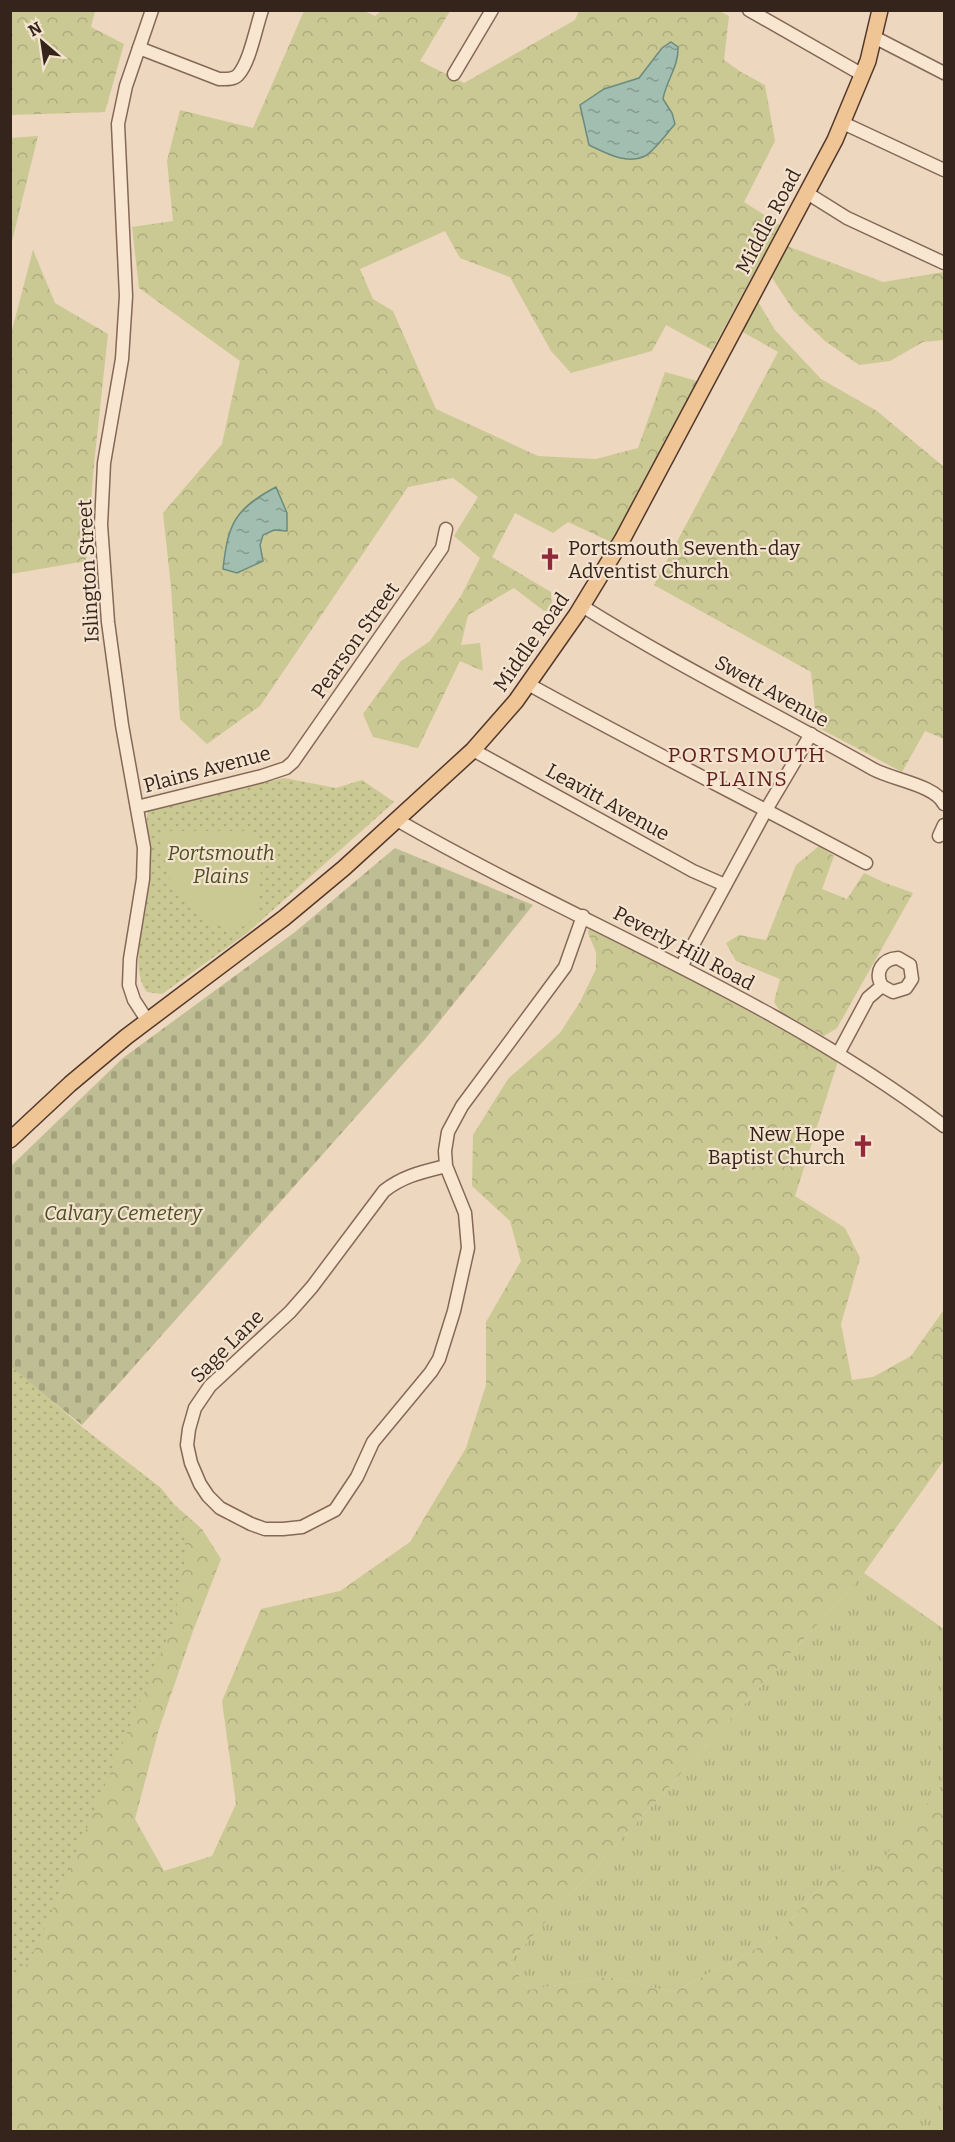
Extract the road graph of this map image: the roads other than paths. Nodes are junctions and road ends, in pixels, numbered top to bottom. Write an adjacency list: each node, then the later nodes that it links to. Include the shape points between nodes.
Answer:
1 (152, 10): 7 (street, Islington Street)
2 (262, 10): 7 (street, via 247,56 233,78 219,79)
3 (492, 10): 9 (street)
4 (749, 10): 10 (street)
5 (880, 10): 6 (main road, Middle Road)
6 (874, 37): 8 (street); 10 (main road, Middle Road)
7 (139, 48): 22 (street, Islington Street, via 118,124 126,296 122,359 104,463 101,525 108,622)
8 (945, 73)
9 (454, 74)
10 (862, 75): 11 (main road, Middle Road)
11 (843, 123): 12 (street); 13 (main road, Middle Road)
12 (945, 171)
13 (807, 193): 14 (street, via 847,218); 16 (main road, Middle Road, via 634,517)
14 (945, 263)
15 (446, 529): 20 (street, Pearson Street, via 442,548)
16 (582, 606): 17 (main road, Middle Road); 18 (street, Swett Avenue)
17 (528, 684): 19 (main road, Middle Road); 23 (street)
18 (811, 734): 21 (street, Swett Avenue, via 878,772 937,794); 23 (street)
19 (473, 750): 24 (main road, Middle Road); 26 (street, Leavitt Avenue)
20 (286, 768): 22 (street, Plains Avenue)
21 (945, 804)
22 (137, 807): 30 (street, Islington Street, via 144,871 129,985)
23 (766, 810): 25 (street); 26 (street)
24 (397, 820): 27 (street, Peverly Hill Road); 30 (main road, Middle Road, via 284,918)
25 (866, 863)
26 (725, 885): 28 (street)
27 (583, 916): 28 (street, Peverly Hill Road); 34 (street, Sage Lane, via 564,967 454,1120 448,1132)
28 (681, 967): 31 (street, Peverly Hill Road)
29 (882, 986): 31 (street, via 868,998)
30 (147, 1020): 33 (main road, Middle Road)
31 (838, 1054): 32 (street, Peverly Hill Road)
32 (945, 1126)
33 (10, 1140)
34 (446, 1166): 34 (street, Sage Lane, via 465,1213 468,1248 454,1311 431,1372 373,1442 357,1477 335,1510 302,1527 265,1529 220,1508 208,1496 191,1463 189,1429 195,1408 210,1386 312,1287 384,1191 397,1180)

